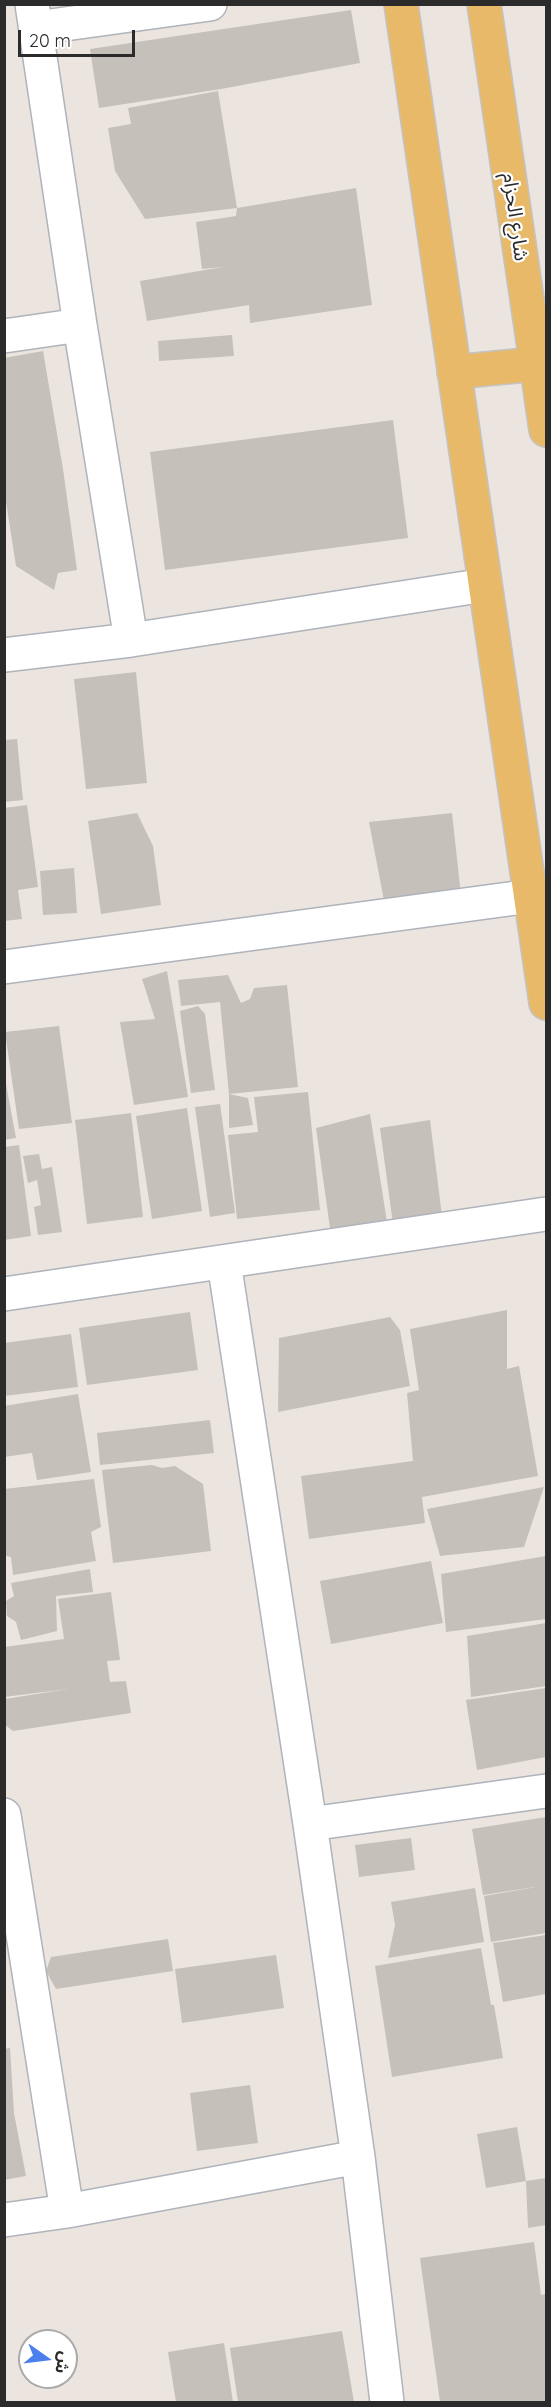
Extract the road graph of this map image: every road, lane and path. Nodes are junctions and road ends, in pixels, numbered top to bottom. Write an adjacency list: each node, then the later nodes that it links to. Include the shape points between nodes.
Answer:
1 (210, 4): 4 (street)
2 (401, 4): 8 (main road)
3 (484, 4): 7 (main road, شارع الحزام)
4 (34, 16): 5 (street)
5 (80, 325): 6 (street); 11 (street)
6 (4, 336)
7 (537, 364): 8 (main road); 9 (main road, شارع الحزام)
8 (454, 372): 10 (main road)
9 (546, 430)
10 (485, 585): 11 (street); 13 (main road)
11 (131, 640): 12 (street)
12 (4, 655)
13 (531, 896): 14 (street); 15 (main road)
14 (4, 967)
15 (546, 1003)
16 (546, 1214): 17 (street)
17 (224, 1262): 18 (street); 21 (street)
18 (4, 1294)
19 (546, 1791): 21 (street)
20 (4, 1815): 23 (street)
21 (310, 1824): 22 (street)
22 (358, 2157): 23 (street); 25 (street)
23 (67, 2211): 24 (street)
24 (4, 2220)
25 (387, 2403)

